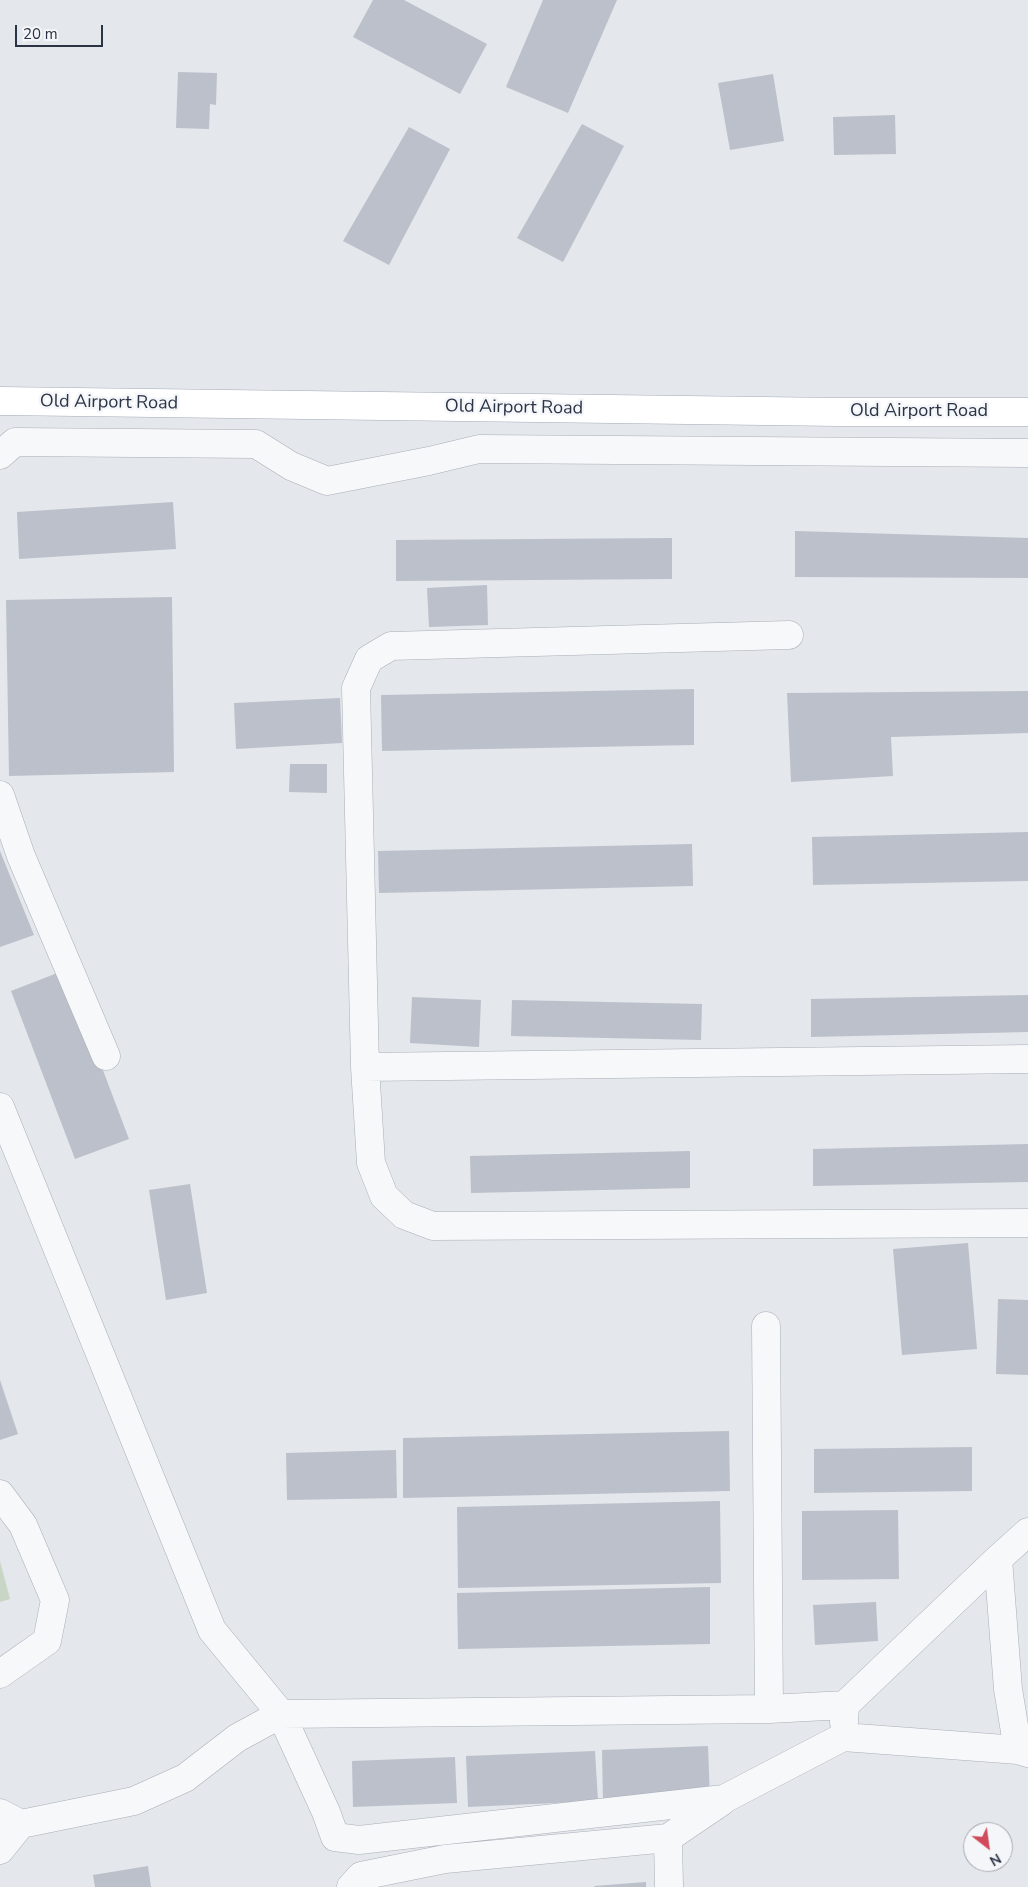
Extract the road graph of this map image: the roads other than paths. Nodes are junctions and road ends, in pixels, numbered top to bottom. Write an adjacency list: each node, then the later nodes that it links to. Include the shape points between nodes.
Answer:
1 (0, 402): 2 (main road, Old Airport Road)
2 (1028, 412)
3 (1028, 453): 4 (street, via 480,449 327,482 291,466 256,444 15,442)
4 (0, 455)
5 (789, 635): 9 (street, via 391,646 369,659 356,688)
6 (0, 796): 7 (street, via 21,856)
7 (106, 1056)
8 (1028, 1059): 9 (street)
9 (365, 1067): 11 (street, via 370,1163 384,1196 404,1215 433,1226)
10 (0, 1107): 19 (street, via 212,1630)
11 (1028, 1223)
12 (766, 1326): 18 (street)
13 (0, 1494): 16 (street, via 23,1525 55,1600 47,1641)
14 (1028, 1532): 15 (street)
15 (998, 1559): 17 (street); 21 (street, via 1008,1689)
16 (0, 1674)
17 (845, 1705): 18 (street); 20 (street)
18 (768, 1709): 19 (street)
19 (281, 1714): 22 (street, via 335,1837 359,1840); 23 (street, via 237,1738 185,1778 134,1801)
20 (843, 1737): 21 (street); 22 (street)
21 (1023, 1752)
22 (724, 1799): 24 (street)
23 (11, 1818): 25 (street)
24 (668, 1838): 26 (street, via 445,1859); 28 (street)
25 (0, 1850)
26 (423, 1876): 27 (street, via 361,1876)
27 (351, 1887)
28 (669, 1887)

